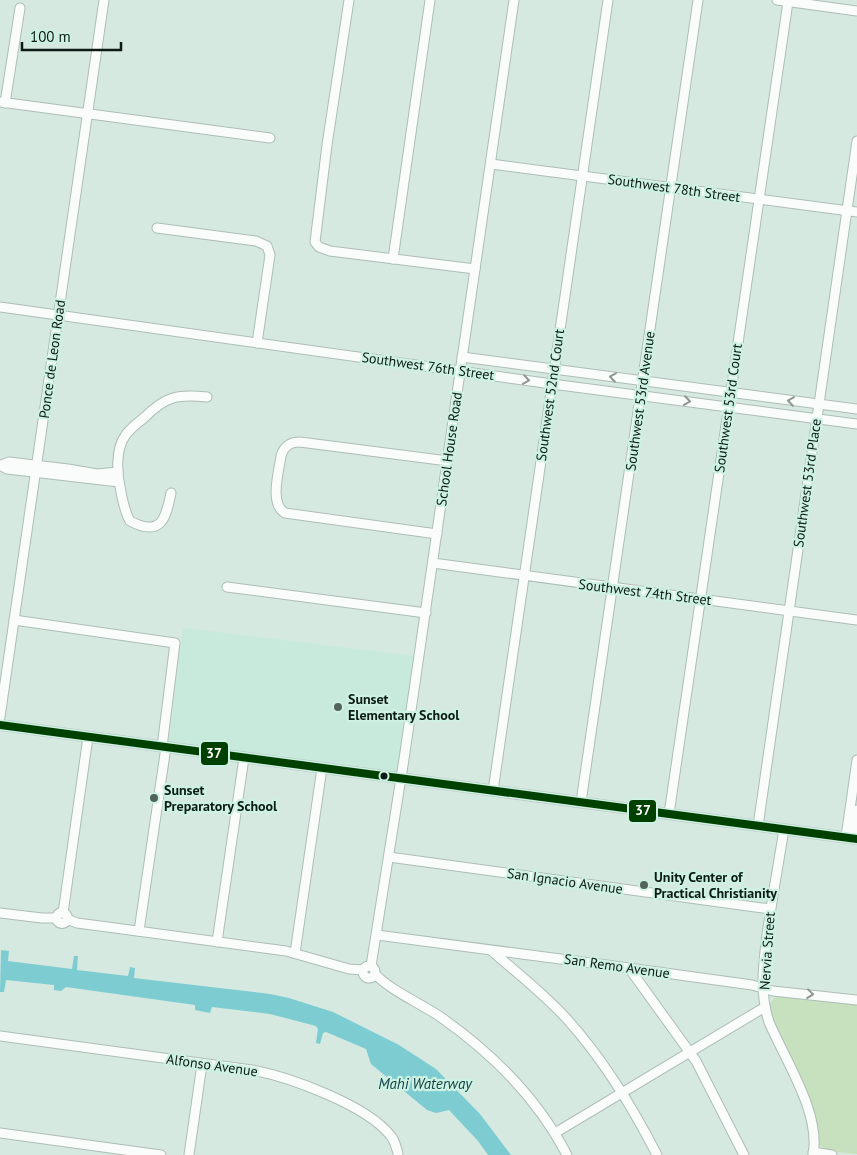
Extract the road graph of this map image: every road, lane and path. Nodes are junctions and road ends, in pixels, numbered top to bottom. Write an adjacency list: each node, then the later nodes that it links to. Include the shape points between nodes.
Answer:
1 (104, 0): 12 (street, Ponce de Leon Road)
2 (349, 0): 22 (street, via 315,236 317,245 330,251)
3 (430, 0): 22 (street)
4 (514, 0): 15 (street, School House Road)
5 (608, 0): 16 (street, Southwest 52nd Court)
6 (698, 0): 17 (street, Southwest 53rd Avenue)
7 (778, 0): 8 (street)
8 (788, 2): 10 (street); 18 (street, Southwest 53rd Court)
9 (20, 8): 11 (street)
10 (857, 11)
11 (3, 103): 12 (street)
12 (87, 114): 13 (street); 25 (street, Ponce de Leon Road)
13 (270, 138)
14 (857, 141): 19 (street, Southwest 53rd Place)
15 (490, 164): 16 (street, Southwest 78th Street); 23 (street, School House Road)
16 (583, 176): 17 (street, Southwest 78th Street); 28 (street, Southwest 52nd Court)
17 (671, 188): 18 (street, Southwest 78th Street); 30 (street, Southwest 53rd Avenue)
18 (759, 199): 19 (street, Southwest 78th Street); 32 (street, Southwest 53rd Court)
19 (847, 211): 20 (street, Southwest 78th Street); 35 (street, Southwest 53rd Place)
20 (857, 212)
21 (157, 228): 26 (street, via 267,246 270,255)
22 (393, 259): 23 (street)
23 (475, 270): 27 (street, School House Road)
24 (0, 307): 25 (street, Southwest 76th Street)
25 (58, 316): 26 (street, Southwest 76th Street); 42 (street, Ponce de Leon Road)
26 (257, 343): 29 (street, Southwest 76th Street)
27 (462, 357): 28 (street, Southwest 76th Street); 29 (street, School House Road)
28 (554, 369): 30 (street, Southwest 76th Street, one-way to 28); 31 (street, Southwest 52nd Court)
29 (460, 370): 31 (street, Southwest 76th Street, one-way to 31); 40 (street, School House Road)
30 (643, 381): 32 (street, Southwest 76th Street); 33 (street, Southwest 53rd Avenue)
31 (552, 384): 33 (street, Southwest 76th Street); 49 (street, Southwest 52nd Court)
32 (731, 393): 35 (street, Southwest 76th Street, one-way to 32); 36 (street, Southwest 53rd Court)
33 (641, 395): 36 (street, Southwest 76th Street, one-way to 36); 51 (street, Southwest 53rd Avenue)
34 (207, 397): 43 (street, via 185,395 156,406 121,442)
35 (819, 404): 37 (street, Southwest 76th Street); 38 (street, Southwest 53rd Place)
36 (728, 406): 38 (street, Southwest 76th Street); 52 (street, Southwest 53rd Court)
37 (857, 409)
38 (817, 418): 39 (street, Southwest 76th Street); 53 (street, Southwest 53rd Place)
39 (857, 424)
40 (448, 462): 47 (street, School House Road); 47 (street, via 305,442 288,444 281,456 276,500 281,511 297,516)
41 (1, 465): 42 (street, via 7,469)
42 (36, 469): 44 (street); 55 (street, Ponce de Leon Road)
43 (118, 472): 44 (street); 45 (street)
44 (92, 476): 45 (street)
45 (119, 482): 46 (street, via 129,520 139,525 156,525 163,521)
46 (171, 493)
47 (437, 534): 48 (street, School House Road)
48 (433, 564): 49 (street, Southwest 74th Street); 54 (street, School House Road)
49 (524, 577): 51 (street, Southwest 74th Street); 65 (street, Southwest 52nd Court)
50 (227, 587): 54 (street)
51 (612, 588): 52 (street, Southwest 74th Street); 66 (street, Southwest 53rd Avenue)
52 (700, 599): 53 (street, Southwest 74th Street); 68 (street, Southwest 53rd Court)
53 (789, 610): 56 (street, Southwest 74th Street); 69 (street, Southwest 53rd Place)
54 (426, 614): 64 (street, School House Road)
55 (14, 620): 57 (street, Ponce de Leon Road); 60 (street, via 175,643)
56 (857, 620)
57 (0, 717)
58 (0, 725): 59 (main road)
59 (88, 737): 60 (main road); 75 (street)
60 (164, 747): 61 (main road); 76 (street)
61 (244, 758): 63 (main road); 78 (street)
62 (857, 760): 71 (street)
63 (322, 768): 64 (main road); 80 (street)
64 (401, 779): 65 (main road); 72 (street, School House Road)
65 (493, 791): 66 (main road)
66 (581, 802): 68 (main road)
67 (857, 810): 71 (street)
68 (669, 814): 69 (main road)
69 (758, 826): 70 (main road)
70 (784, 829): 71 (main road); 73 (street, Nervia Street)
71 (852, 838)
72 (389, 857): 73 (street, San Ignacio Avenue); 77 (street, School House Road)
73 (770, 909): 83 (street, Nervia Street)
74 (0, 913): 75 (street)
75 (62, 917): 76 (street, via 77,923)
76 (138, 931): 78 (street)
77 (377, 935): 79 (street, San Remo Avenue); 82 (street, School House Road)
78 (217, 942): 80 (street)
79 (492, 950): 81 (street, San Remo Avenue); 89 (street, via 565,1017)
80 (295, 953): 82 (street, via 349,969)
81 (629, 968): 83 (street, San Remo Avenue); 87 (street)
82 (370, 970): 90 (street, via 442,1018 494,1059)
83 (762, 988): 84 (street, San Remo Avenue, one-way to 84); 85 (street, Nervia Street)
84 (857, 1000)
85 (765, 1007): 87 (street); 93 (street, Nervia Street, via 808,1109)
86 (0, 1036): 88 (street, Alfonso Avenue)
87 (690, 1052): 89 (street); 98 (street)
88 (202, 1064): 92 (street, Alfonso Avenue, via 269,1074 332,1097 385,1130 393,1139); 95 (street)
89 (622, 1092): 90 (street); 97 (street)
90 (555, 1133): 96 (street)
91 (0, 1134): 94 (street)
92 (398, 1153)
93 (813, 1154): 99 (street)
94 (161, 1155)
95 (189, 1155)
96 (567, 1155)
97 (656, 1155)
98 (744, 1155)
99 (832, 1155)

